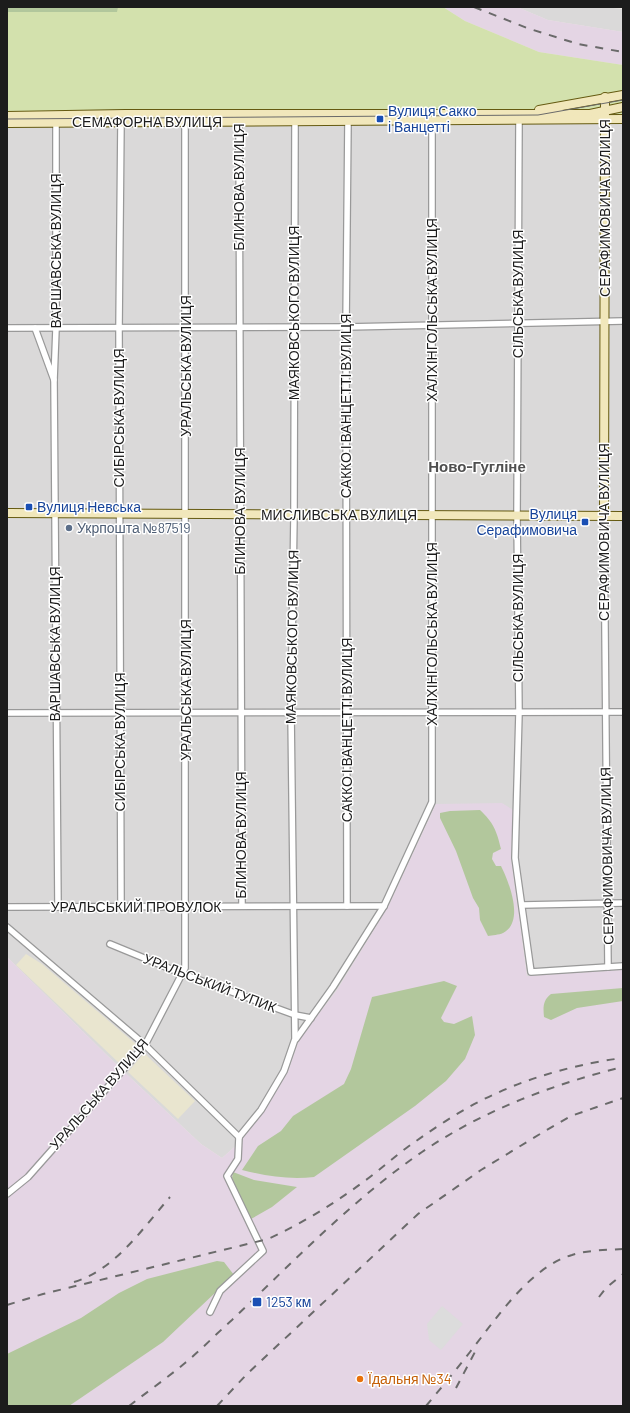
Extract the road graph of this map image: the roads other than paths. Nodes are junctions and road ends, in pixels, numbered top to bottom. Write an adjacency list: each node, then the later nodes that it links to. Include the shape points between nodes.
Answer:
1 (623, 95): 2 (main road, СЕМАФОРНА ВУЛИЦЯ)
2 (605, 97): 4 (main road, СЕМАФОРНА ВУЛИЦЯ, via 544,109); 6 (main road, СЕРАФИМОВИЧА ВУЛИЦЯ)
3 (623, 107): 6 (main road)
4 (500, 112): 6 (main road, СЕМАФОРНА ВУЛИЦЯ); 7 (main road, СЕМАФОРНА ВУЛИЦЯ)
5 (7, 116): 7 (main road, СЕМАФОРНА ВУЛИЦЯ, via 125,114)
6 (606, 116): 8 (main road, СЕМАФОРНА ВУЛИЦЯ); 10 (main road, СЕМАФОРНА ВУЛИЦЯ); 17 (main road, СЕРАФИМОВИЧА ВУЛИЦЯ)
7 (239, 118): 13 (main road, СЕМАФОРНА ВУЛИЦЯ); 14 (main road, СЕМАФОРНА ВУЛИЦЯ); 26 (street, БЛИНОВА ВУЛИЦЯ)
8 (623, 119)
9 (432, 120): 10 (main road, СЕМАФОРНА ВУЛИЦЯ); 12 (main road, СЕМАФОРНА ВУЛИЦЯ); 20 (street, ХАЛХІНГОЛЬСЬКА ВУЛИЦЯ)
10 (519, 120): 19 (street, СІЛЬСЬКА ВУЛИЦЯ)
11 (121, 121): 13 (main road, СЕМАФОРНА ВУЛИЦЯ); 16 (main road, СЕМАФОРНА ВУЛИЦЯ); 28 (street, СИБІРСЬКА ВУЛИЦЯ)
12 (348, 121): 14 (main road, СЕМАФОРНА ВУЛИЦЯ); 21 (street, САККО І ВАНЦЕТТІ ВУЛИЦЯ)
13 (185, 122): 25 (street, УРАЛЬСЬКА ВУЛИЦЯ)
14 (295, 122): 27 (street, МАЯКОВСЬКОГО ВУЛИЦЯ)
15 (7, 123): 16 (main road, СЕМАФОРНА ВУЛИЦЯ)
16 (56, 123): 24 (street, ВАРШАВСЬКА ВУЛИЦЯ)
17 (604, 321): 18 (street); 19 (street); 39 (main road, СЕРАФИМОВИЧА ВУЛИЦЯ)
18 (623, 321)
19 (518, 323): 20 (street); 38 (street, СІЛЬСЬКА ВУЛИЦЯ)
20 (431, 325): 21 (street); 37 (street, ХАЛХІНГОЛЬСЬКА ВУЛИЦЯ)
21 (346, 327): 27 (street); 36 (street, САККО І ВАНЦЕТТІ ВУЛИЦЯ)
22 (7, 328): 23 (street)
23 (35, 328): 24 (street); 29 (street, ВАРШАВСЬКА ВУЛИЦЯ)
24 (56, 328): 28 (street); 29 (street, ВАРШАВСЬКА ВУЛИЦЯ)
25 (186, 328): 26 (street); 28 (street); 33 (street, УРАЛЬСЬКА ВУЛИЦЯ)
26 (238, 328): 27 (street); 34 (street, БЛИНОВА ВУЛИЦЯ)
27 (294, 328): 35 (street, МАЯКОВСЬКОГО ВУЛИЦЯ)
28 (119, 329): 32 (street, СИБІРСЬКА ВУЛИЦЯ)
29 (54, 380): 31 (street, ВАРШАВСЬКА ВУЛИЦЯ)
30 (7, 513): 31 (main road, МИСЛИВСЬКА ВУЛИЦЯ)
31 (54, 514): 32 (main road, МИСЛИВСЬКА ВУЛИЦЯ); 44 (street, ВАРШАВСЬКА ВУЛИЦЯ)
32 (119, 514): 33 (main road, МИСЛИВСЬКА ВУЛИЦЯ); 45 (street, СИБІРСЬКА ВУЛИЦЯ)
33 (186, 514): 34 (main road, МИСЛИВСЬКА ВУЛИЦЯ); 46 (street, УРАЛЬСЬКА ВУЛИЦЯ)
34 (240, 514): 35 (main road, МИСЛИВСЬКА ВУЛИЦЯ); 47 (street, БЛИНОВА ВУЛИЦЯ)
35 (294, 515): 36 (main road, МИСЛИВСЬКА ВУЛИЦЯ); 48 (street, МАЯКОВСЬКОГО ВУЛИЦЯ)
36 (346, 515): 37 (main road, МИСЛИВСЬКА ВУЛИЦЯ); 49 (street, САККО І ВАНЦЕТТІ ВУЛИЦЯ)
37 (432, 515): 38 (main road, МИСЛИВСЬКА ВУЛИЦЯ); 50 (street, ХАЛХІНГОЛЬСЬКА ВУЛИЦЯ)
38 (517, 516): 39 (main road, МИСЛИВСЬКА ВУЛИЦЯ); 51 (street, СІЛЬСЬКА ВУЛИЦЯ)
39 (604, 516): 40 (main road, МИСЛИВСЬКА ВУЛИЦЯ); 41 (street, СЕРАФИМОВИЧА ВУЛИЦЯ)
40 (623, 516)
41 (605, 712): 42 (street); 51 (street); 52 (street, СЕРАФИМОВИЧА ВУЛИЦЯ)
42 (623, 712)
43 (7, 713): 44 (street)
44 (55, 713): 45 (street); 60 (street, ВАРШАВСЬКА ВУЛИЦЯ)
45 (121, 713): 46 (street); 61 (street, СИБІРСЬКА ВУЛИЦЯ)
46 (186, 713): 47 (street); 62 (street, УРАЛЬСЬКА ВУЛИЦЯ)
47 (241, 713): 48 (street); 55 (street, БЛИНОВА ВУЛИЦЯ)
48 (291, 713): 49 (street); 56 (street, МАЯКОВСЬКОГО ВУЛИЦЯ)
49 (347, 713): 50 (street); 57 (street, САККО І ВАНЦЕТТІ ВУЛИЦЯ)
50 (433, 713): 51 (street); 58 (street, ХАЛХІНГОЛЬСЬКА ВУЛИЦЯ, via 432,802)
51 (519, 713): 54 (street, СІЛЬСЬКА ВУЛИЦЯ, via 515,858)
52 (607, 902): 53 (street); 54 (street); 66 (street, СЕРАФИМОВИЧА ВУЛИЦЯ)
53 (623, 903)
54 (522, 905): 66 (street, СІЛЬСЬКА ВУЛИЦЯ, via 531,972)
55 (242, 906): 56 (street, УРАЛЬСЬКИЙ ПРОВУЛОК); 62 (street, УРАЛЬСЬКИЙ ПРОВУЛОК)
56 (294, 906): 57 (street, УРАЛЬСЬКИЙ ПРОВУЛОК); 68 (street, МАЯКОВСЬКОГО ВУЛИЦЯ)
57 (347, 906): 58 (street, УРАЛЬСЬКИЙ ПРОВУЛОК)
58 (384, 906): 69 (street, ХАЛХІНГОЛЬСЬКА ВУЛИЦЯ)
59 (7, 907): 60 (street, УРАЛЬСЬКИЙ ПРОВУЛОК)
60 (58, 907): 61 (street, УРАЛЬСЬКИЙ ПРОВУЛОК)
61 (121, 907): 62 (street, УРАЛЬСЬКИЙ ПРОВУЛОК)
62 (186, 907): 67 (street, УРАЛЬСЬКА ВУЛИЦЯ, via 186,961)
63 (7, 927): 71 (street)
64 (110, 944): 67 (street, УРАЛЬСЬКИЙ ТУПИК)
65 (623, 966): 66 (street)
66 (608, 967)
67 (183, 974): 68 (street, УРАЛЬСЬКИЙ ТУПИК); 71 (street, УРАЛЬСЬКА ВУЛИЦЯ)
68 (295, 1015): 69 (street, УРАЛЬСЬКИЙ ТУПИК); 70 (street, МАЯКОВСЬКОГО ВУЛИЦЯ)
69 (311, 1018): 70 (street, ХАЛХІНГОЛЬСЬКА ВУЛИЦЯ)
70 (295, 1039): 72 (street, МАЯКОВСЬКОГО ВУЛИЦЯ, via 284,1071 261,1110)
71 (145, 1045): 72 (street); 73 (street, УРАЛЬСЬКА ВУЛИЦЯ, via 28,1177)
72 (239, 1137): 74 (street, via 238,1159 227,1176 263,1251 220,1291)
73 (7, 1194)
74 (210, 1312)

